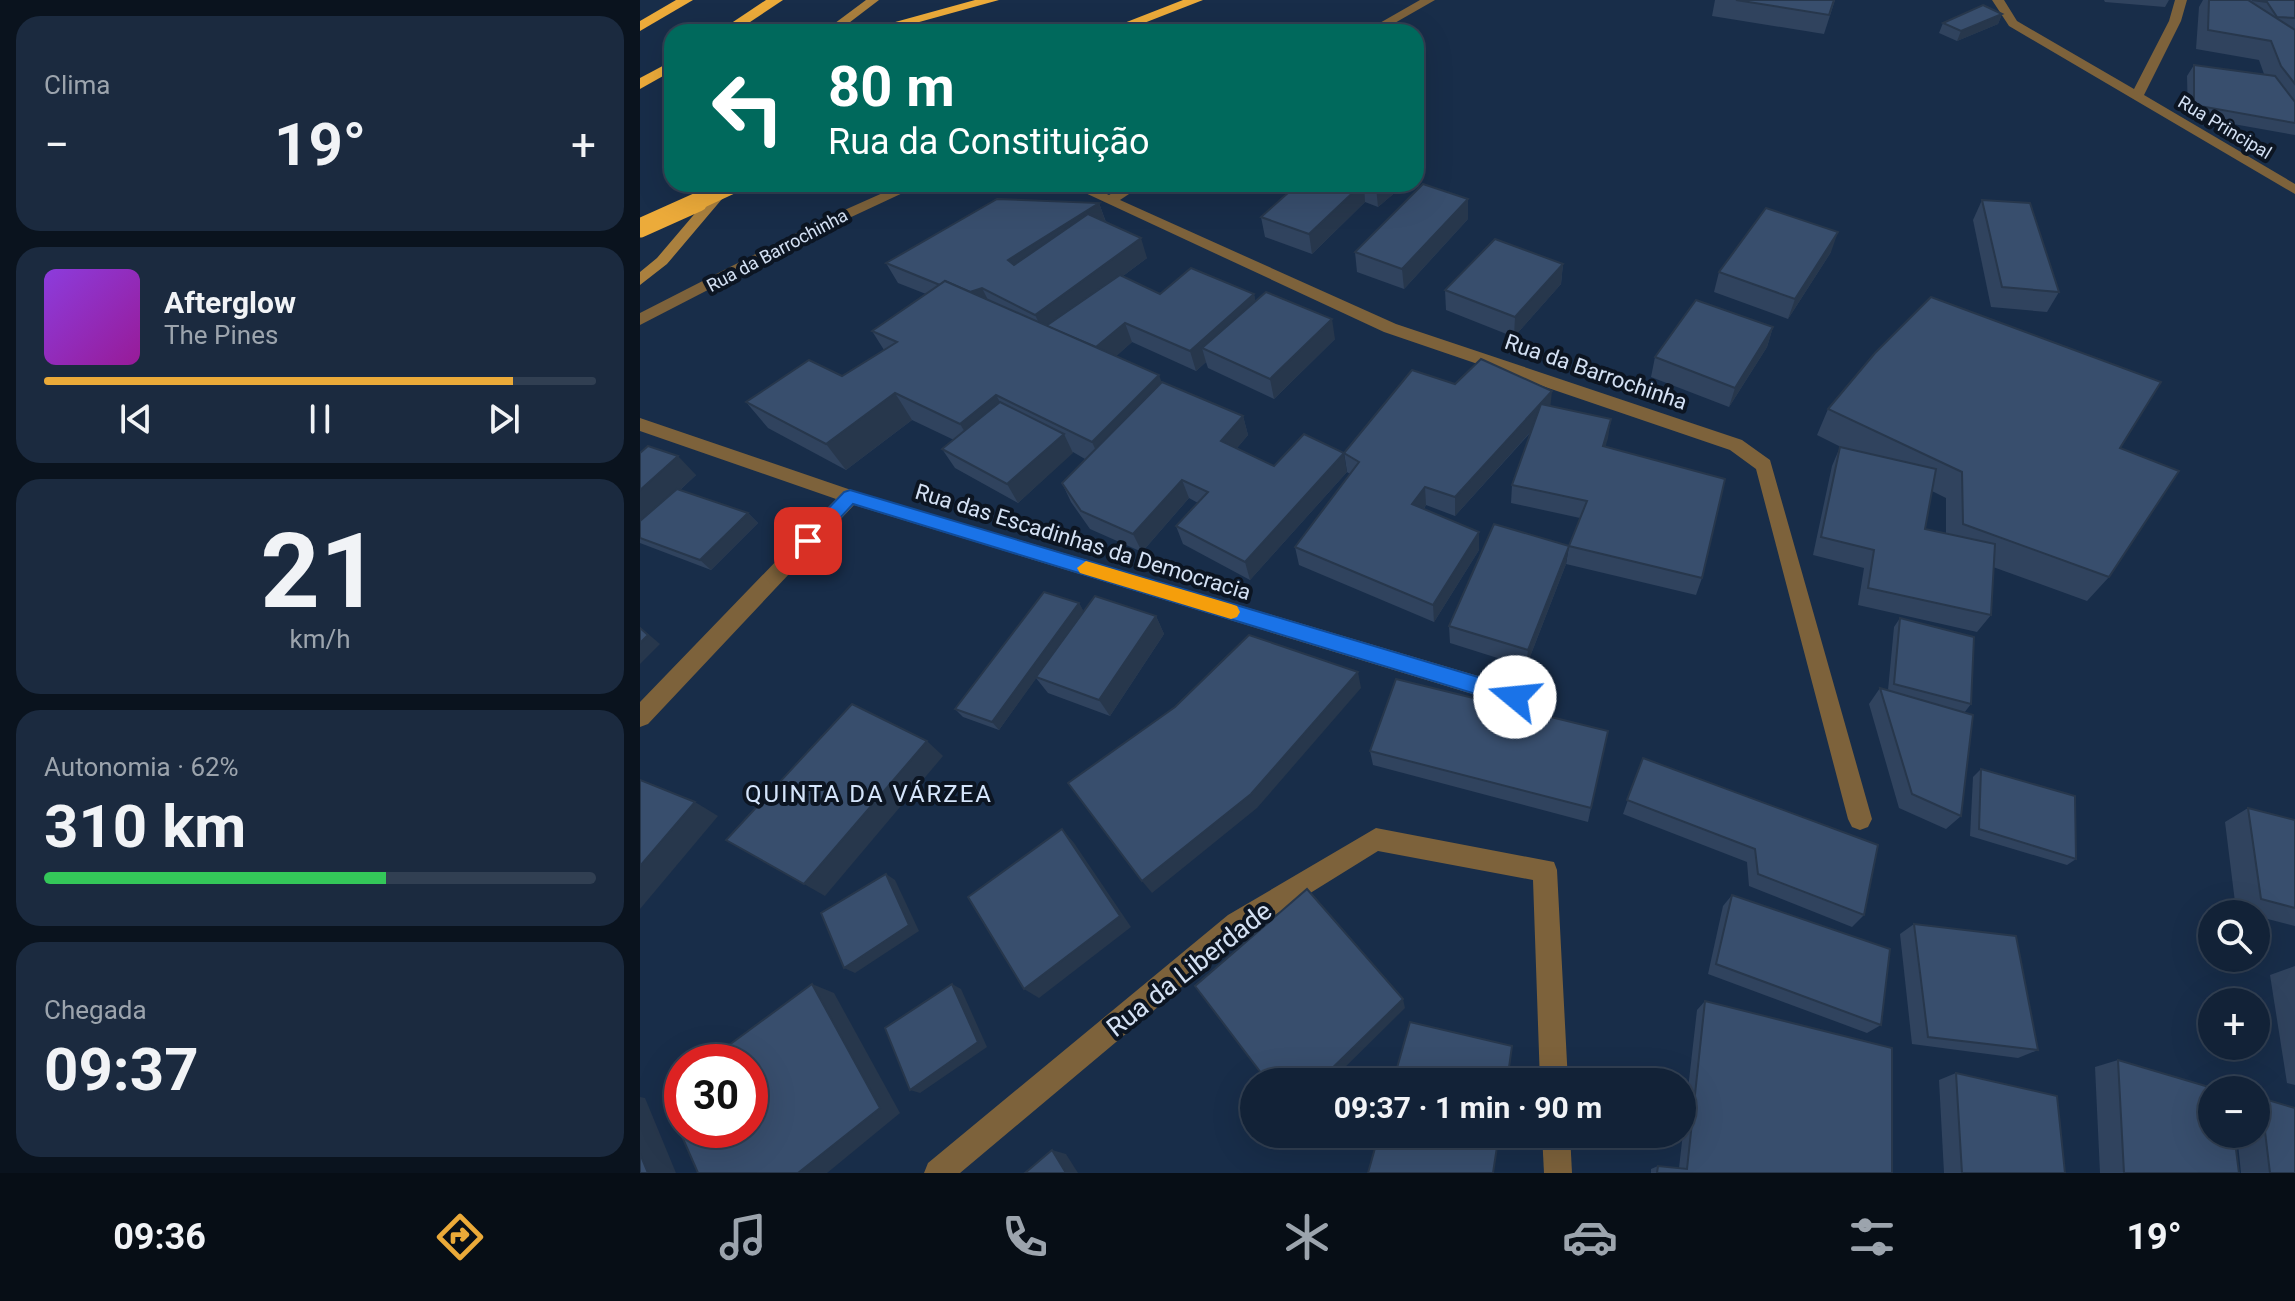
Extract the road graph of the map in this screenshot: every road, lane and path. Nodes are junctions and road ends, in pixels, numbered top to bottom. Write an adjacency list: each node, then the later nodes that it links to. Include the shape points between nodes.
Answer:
1 (686, 0): 14 (highway)
2 (776, 0): 9 (highway)
3 (873, 0): 10 (street)
4 (992, 0): 11 (highway)
5 (1196, 0): 12 (highway)
6 (1429, 0): 13 (street)
7 (1998, 0): 18 (street, Rua Principal, via 2013,23)
8 (2181, 0): 18 (street)
9 (738, 24)
10 (840, 24)
11 (898, 24)
12 (1130, 24)
13 (1385, 24)
14 (640, 27)
15 (664, 70): 17 (highway)
16 (664, 83): 17 (highway)
17 (640, 87)
18 (2138, 95): 19 (street, Rua Principal)
19 (2295, 190)
20 (719, 192): 26 (highway, bridge)
21 (721, 192): 27 (street)
22 (897, 192): 28 (street, Rua da Barrochinha)
23 (1092, 192): 25 (street, Rua da Barrochinha)
24 (1124, 192): 25 (street)
25 (1110, 200): 33 (street, Rua da Barrochinha, via 1390,328 1736,445 1764,465)
26 (640, 228)
27 (640, 280)
28 (640, 320)
29 (640, 424): 30 (street, Rua das Escadinhas da Democracia)
30 (850, 497): 31 (street, Rua das Escadinhas da Democracia); 32 (street)
31 (1515, 697)
32 (640, 717)
33 (1860, 819)
34 (1553, 1068): 36 (street, Rua da Liberdade, via 1545,870 1376,839 1237,924)
35 (1557, 1148): 37 (street)
36 (938, 1173)
37 (1558, 1173)

